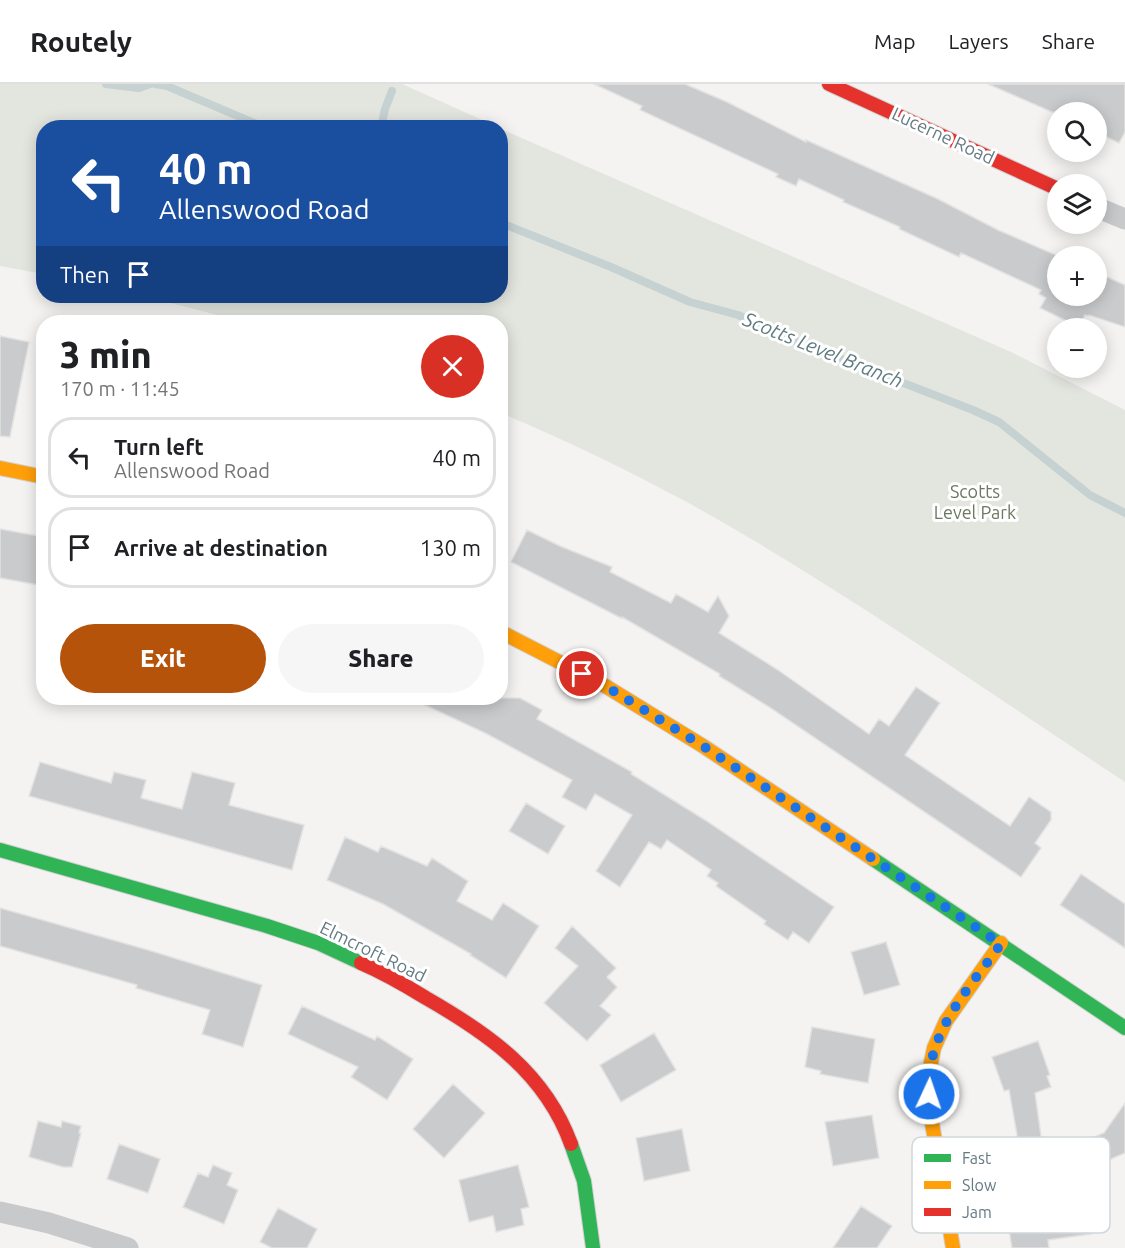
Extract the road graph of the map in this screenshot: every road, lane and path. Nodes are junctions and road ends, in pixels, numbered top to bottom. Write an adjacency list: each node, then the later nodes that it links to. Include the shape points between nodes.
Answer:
1 (829, 84): 2 (street, Lucerne Road)
2 (1047, 184)
3 (1107, 212): 4 (street)
4 (1125, 219)
5 (0, 468): 6 (street)
6 (36, 475)
7 (508, 636): 9 (street, via 602,684 652,715)
8 (0, 850): 15 (street, Elmcroft Road, via 318,944 378,970 490,1037 547,1096 567,1134 584,1181)
9 (1001, 944): 10 (street); 11 (street, via 946,1021 934,1048 928,1077)
10 (1125, 1028)
11 (934, 1137)
12 (0, 1212): 14 (street)
13 (950, 1233): 16 (street)
14 (128, 1248)
15 (593, 1248)
16 (953, 1248)

